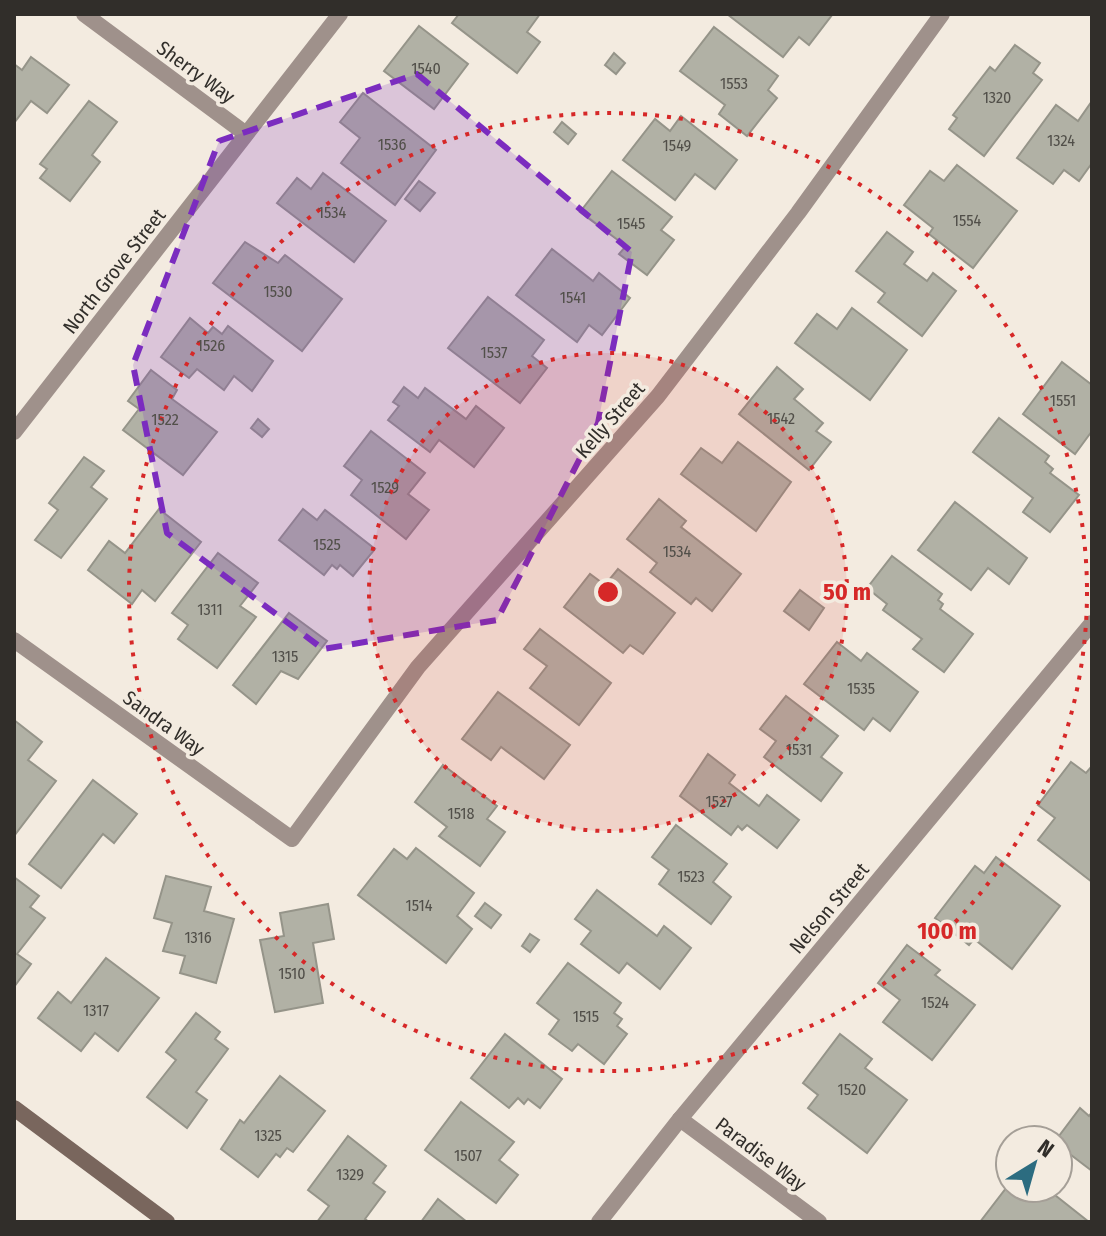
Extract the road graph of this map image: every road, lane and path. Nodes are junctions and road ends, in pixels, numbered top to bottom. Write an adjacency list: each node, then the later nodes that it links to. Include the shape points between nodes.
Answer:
1 (84, 14): 4 (street, Sherry Way)
2 (340, 14): 4 (street, North Grove Street)
3 (942, 14): 8 (street, Kelly Street, via 658,396 418,667)
4 (246, 134): 5 (street, North Grove Street)
5 (14, 432)
6 (1092, 623): 10 (street, Nelson Street)
7 (14, 640): 8 (street, Sandra Way)
8 (292, 839)
9 (14, 1108): 11 (street)
10 (680, 1119): 12 (street, Nelson Street); 13 (street, Paradise Way)
11 (167, 1222)
12 (599, 1222)
13 (819, 1222)

